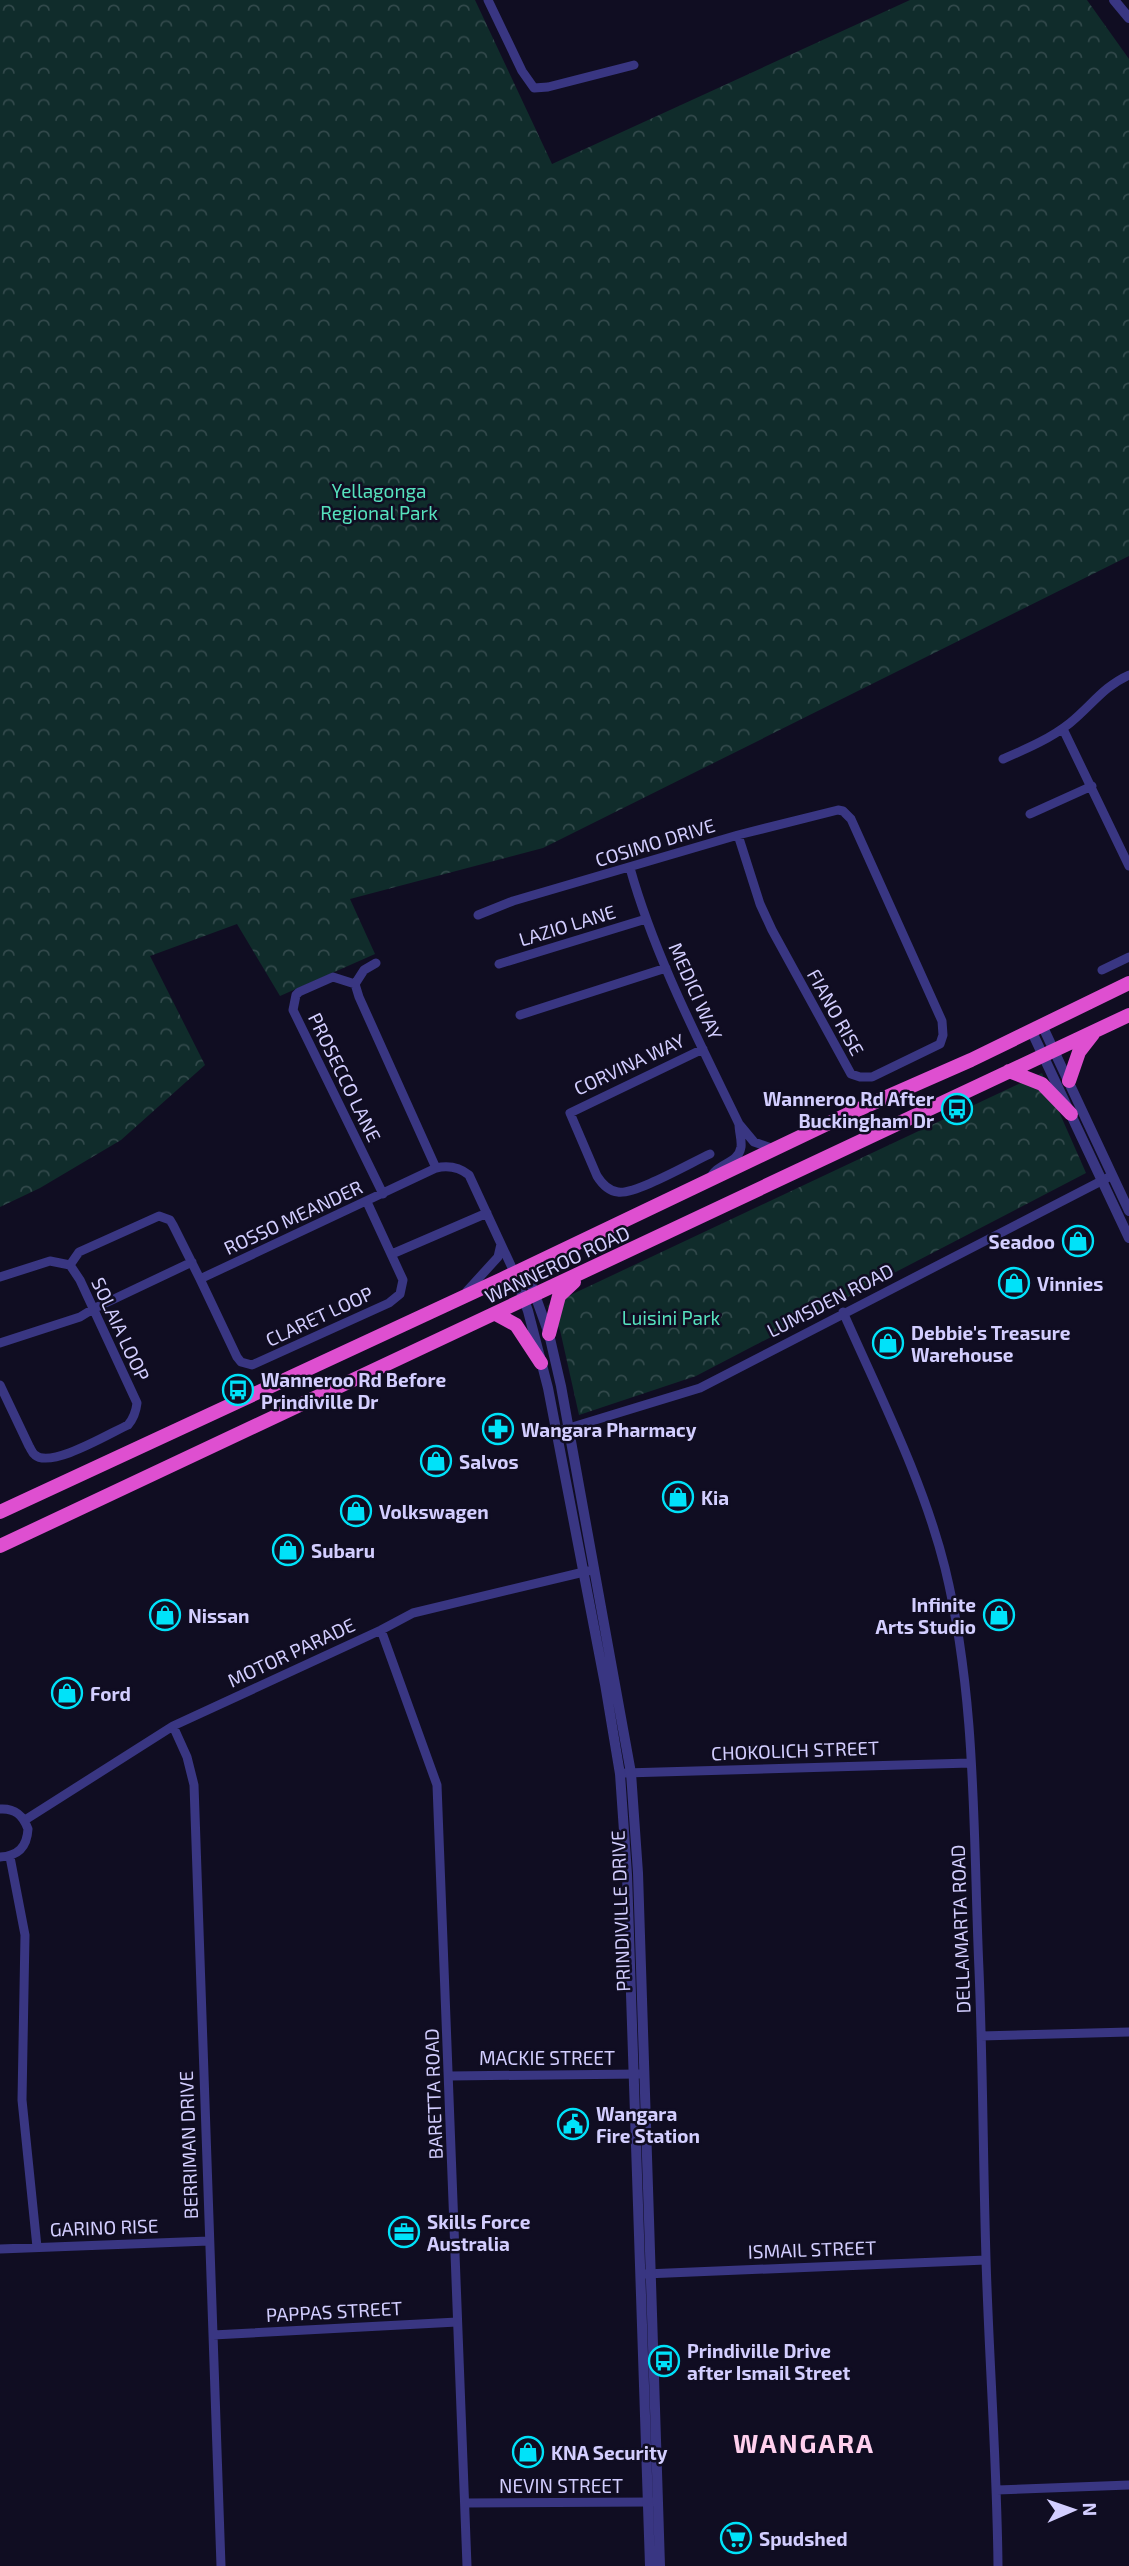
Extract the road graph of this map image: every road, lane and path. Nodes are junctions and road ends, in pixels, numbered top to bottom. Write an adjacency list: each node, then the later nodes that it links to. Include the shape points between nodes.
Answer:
1 (1114, 0): 3 (street)
2 (492, 1): 4 (street, via 534,88)
3 (1129, 18)
4 (634, 65)
5 (1129, 675): 6 (street, via 1107,686)
6 (1063, 729): 7 (street); 8 (street)
7 (1003, 760)
8 (1092, 786): 10 (street); 12 (street)
9 (844, 811): 11 (street, COSIMO DRIVE); 11 (street, FIANO RISE, via 943,1027 936,1047 872,1077 860,1077 847,1068 760,904)
10 (1030, 814)
11 (738, 835): 13 (street, COSIMO DRIVE)
12 (1129, 866)
13 (630, 868): 14 (street, COSIMO DRIVE); 15 (street, MEDICI WAY)
14 (478, 915)
15 (646, 919): 18 (street, LAZIO LANE); 19 (street, MEDICI WAY)
16 (1129, 957): 20 (street)
17 (376, 963): 22 (street, via 364,970)
18 (499, 964)
19 (666, 968): 23 (street); 27 (street, MEDICI WAY)
20 (1102, 970)
21 (1129, 983): 25 (highway, WANNEROO ROAD)
22 (355, 984): 35 (street); 38 (street, PROSECCO LANE, via 333,977 299,992 293,1010)
23 (520, 1015)
24 (1129, 1015): 26 (highway, WANNEROO ROAD)
25 (1036, 1028): 28 (street); 33 (highway, WANNEROO ROAD)
26 (1096, 1030): 28 (highway, WANNEROO ROAD); 30 (highway, via 1079,1052)
27 (703, 1049): 32 (street, MEDICI WAY); 34 (street, CORVINA WAY, via 570,1113 597,1177 615,1192 633,1190)
28 (1048, 1052): 29 (highway, WANNEROO ROAD); 30 (street); 31 (street)
29 (1009, 1071): 31 (highway, via 1042,1084); 49 (highway, WANNEROO ROAD)
30 (1069, 1081): 36 (street)
31 (1070, 1114): 36 (street)
32 (738, 1125): 33 (street, MEDICI WAY, via 754,1142); 37 (street, MEDICI WAY, via 741,1149 737,1157 716,1168)
33 (774, 1149): 37 (highway, WANNEROO ROAD)
34 (710, 1154)
35 (436, 1168): 38 (street, ROSSO MEANDER); 41 (street, via 454,1167 469,1175)
36 (1107, 1178): 40 (street); 42 (street); 55 (street, LUMSDEN ROAD)
37 (710, 1179): 48 (highway, WANNEROO ROAD)
38 (383, 1194): 39 (street, ROSSO MEANDER)
39 (367, 1202): 45 (street, CLARET LOOP); 51 (street, ROSSO MEANDER)
40 (1129, 1211)
41 (487, 1213): 44 (street); 45 (street)
42 (1126, 1226): 43 (street)
43 (1129, 1238)
44 (501, 1242): 48 (street); 53 (street, via 498,1258)
45 (392, 1254): 51 (street, CLARET LOOP, via 403,1280 396,1298 252,1365 237,1357)
46 (192, 1262): 47 (street, via 170,1220 159,1216 79,1252); 51 (street); 54 (street)
47 (70, 1265): 50 (street, SOLAIA LOOP, via 50,1261); 54 (street, SOLAIA LOOP)
48 (519, 1269): 52 (street, PRINDIVILLE DRIVE); 53 (highway, WANNEROO ROAD)
49 (585, 1272): 52 (highway, WANNEROO ROAD); 57 (highway, via 559,1296)
50 (0, 1277)
51 (200, 1279)
52 (531, 1298): 56 (highway, WANNEROO ROAD); 57 (street, PRINDIVILLE DRIVE); 59 (street, PRINDIVILLE DRIVE)
53 (459, 1299): 63 (highway, WANNEROO ROAD)
54 (93, 1308): 58 (street, via 80,1317); 60 (street, SOLAIA LOOP, via 137,1403 128,1425 62,1456 44,1459 29,1446)
55 (844, 1312): 61 (street, LUMSDEN ROAD, via 700,1388); 68 (street, DELLAMARTA ROAD, via 914,1473 944,1566 967,1695)
56 (496, 1314): 59 (highway, via 516,1325); 64 (highway, WANNEROO ROAD)
57 (549, 1334): 61 (street, PRINDIVILLE DRIVE)
58 (0, 1343)
59 (541, 1363): 62 (street, PRINDIVILLE DRIVE)
60 (0, 1385)
61 (568, 1429): 62 (street, LUMSDEN ROAD); 65 (street, PRINDIVILLE DRIVE)
62 (556, 1432): 65 (street, PRINDIVILLE DRIVE)
63 (0, 1512)
64 (0, 1546)
65 (589, 1571): 66 (street, MOTOR PARADE, via 413,1613); 69 (street, PRINDIVILLE DRIVE)
66 (381, 1630): 67 (street, MOTOR PARADE); 76 (street, BARETTA ROAD, via 437,1784)
67 (173, 1726): 71 (street, MOTOR PARADE); 77 (street, BERRIMAN DRIVE, via 194,1785)
68 (970, 1763): 69 (street, CHOKOLICH STREET); 74 (street, DELLAMARTA ROAD)
69 (626, 1773): 75 (street, PRINDIVILLE DRIVE, via 626,1874)
70 (0, 1809): 71 (street, via 12,1810)
71 (25, 1820): 72 (street, via 24,1846)
72 (5, 1857): 78 (street, via 25,1935 22,2100)
73 (1129, 2032): 74 (street)
74 (981, 2036): 80 (street, DELLAMARTA ROAD)
75 (639, 2074): 76 (street, MACKIE STREET); 81 (street, PRINDIVILLE DRIVE)
76 (450, 2076): 82 (street, BARETTA ROAD)
77 (209, 2241): 78 (street, GARINO RISE); 83 (street, BERRIMAN DRIVE)
78 (37, 2247): 79 (street, GARINO RISE)
79 (0, 2249)
80 (986, 2260): 81 (street, ISMAIL STREET); 85 (street, DELLAMARTA ROAD)
81 (645, 2274): 86 (street, PRINDIVILLE DRIVE)
82 (457, 2322): 83 (street, PAPPAS STREET); 87 (street, BARETTA ROAD)
83 (213, 2335): 88 (street, BERRIMAN DRIVE)
84 (1129, 2485): 85 (street)
85 (997, 2490): 92 (street, DELLAMARTA ROAD)
86 (651, 2502): 87 (street, NEVIN STREET); 90 (street, PRINDIVILLE DRIVE); 91 (street, PRINDIVILLE DRIVE)
87 (465, 2503): 89 (street, BARETTA ROAD)
88 (221, 2566)
89 (467, 2566)
90 (650, 2566)
91 (660, 2566)
92 (998, 2566)

